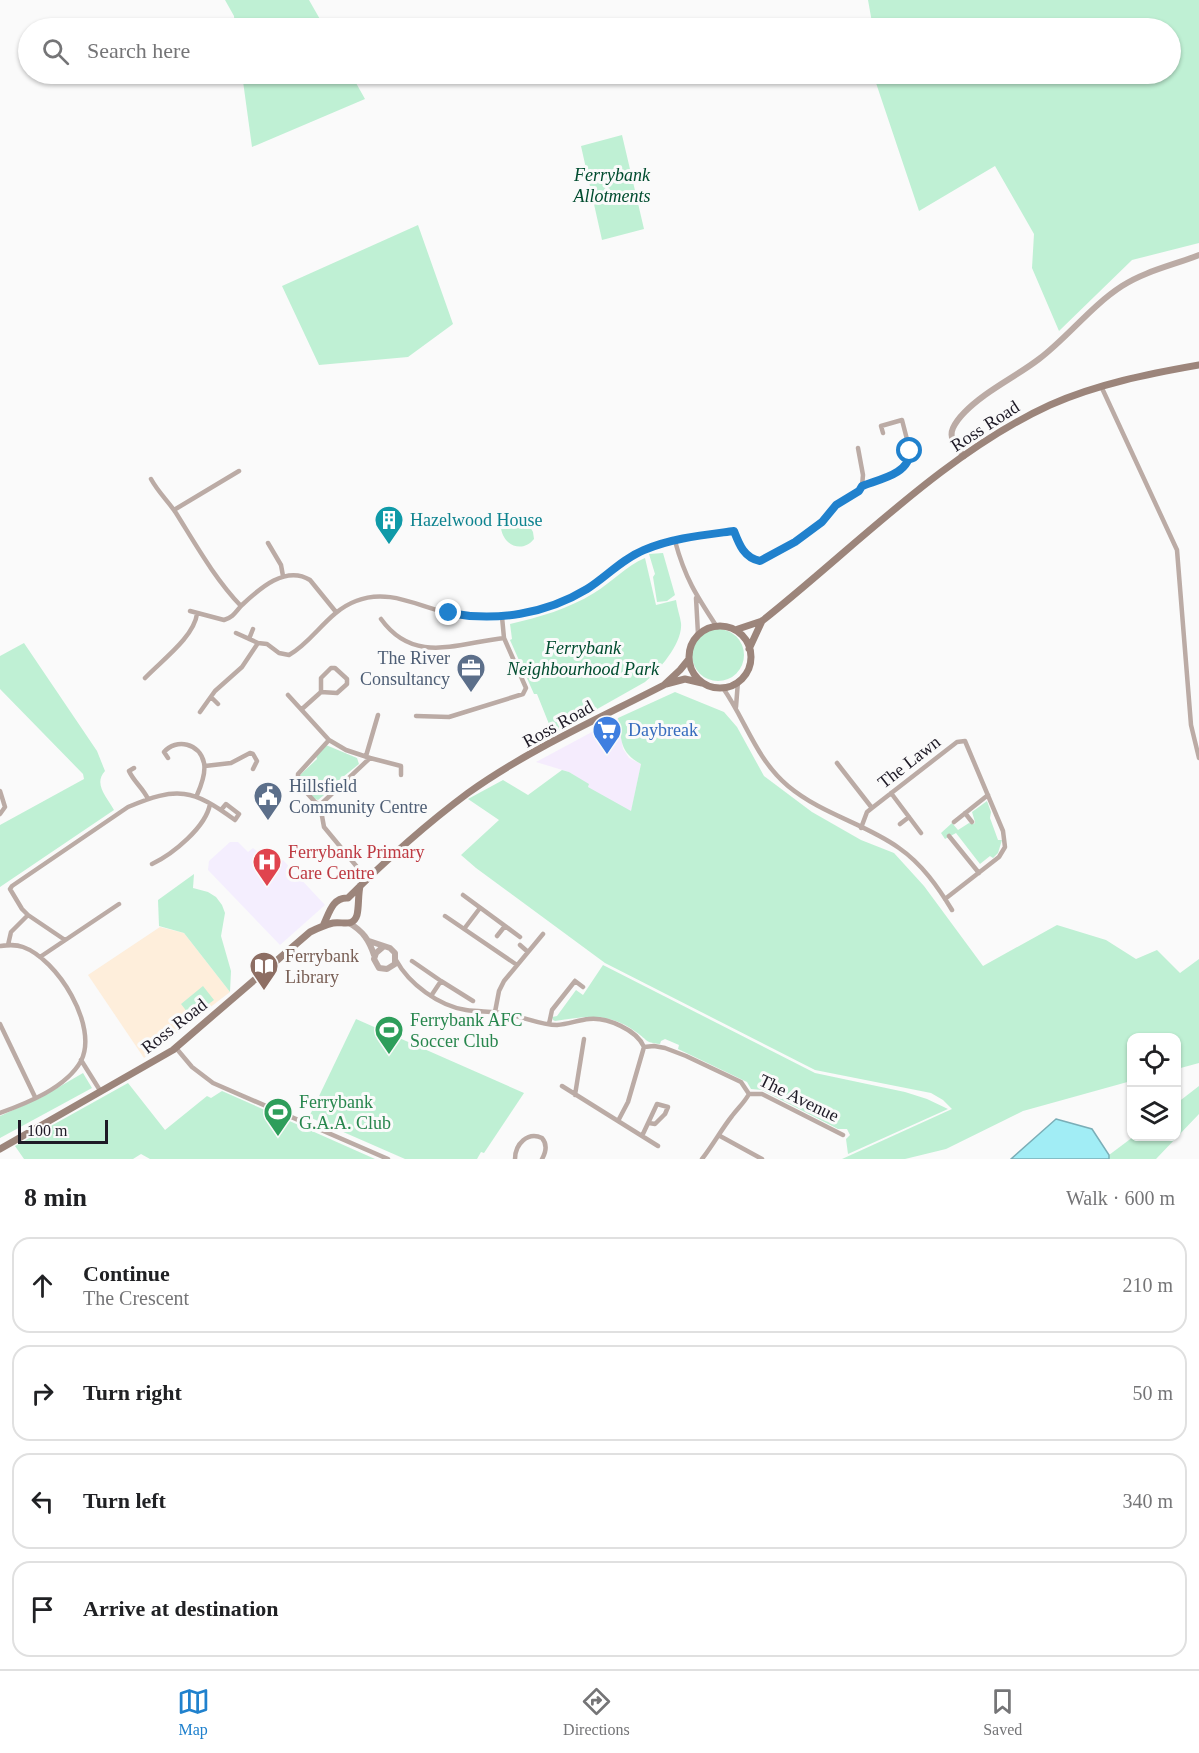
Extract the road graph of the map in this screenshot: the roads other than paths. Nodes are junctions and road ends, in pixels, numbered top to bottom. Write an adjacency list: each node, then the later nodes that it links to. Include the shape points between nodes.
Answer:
1 (1199, 255): 6 (street, via 1121,287 1039,359 979,400 962,416 952,433 954,444)
2 (1199, 365): 3 (main road, Ross Road)
3 (1101, 386): 6 (main road, Ross Road, via 1026,417); 49 (street, via 1177,550 1190,714)
4 (883, 433): 9 (street, via 881,426 902,420 910,451 908,462 897,472)
5 (858, 448): 9 (street, via 864,475)
6 (964, 456): 21 (main road, Ross Road)
7 (239, 471): 10 (street)
8 (151, 479): 10 (street)
9 (862, 486): 11 (street, via 836,505 822,522 765,558 754,560 744,552 734,531)
10 (174, 510): 15 (street)
11 (675, 541): 14 (street, via 683,571); 19 (street, via 636,554 586,589 561,600)
12 (268, 543): 13 (street)
13 (283, 576): 15 (street); 17 (street, via 310,580)
14 (696, 596): 22 (street); 26 (street)
15 (241, 606): 18 (street, via 235,615 224,620)
16 (190, 611): 18 (street)
17 (336, 612): 19 (street, via 357,600 391,596 449,613); 29 (street, via 289,655)
18 (197, 614): 32 (street, via 187,635)
19 (502, 617): 27 (street)
20 (381, 619): 27 (street, via 405,642 421,648 441,649)
21 (762, 621): 24 (main road); 30 (main road)
22 (717, 627): 24 (main road); 26 (main road)
23 (254, 629): 28 (street)
24 (735, 630): 30 (main road)
25 (236, 633): 28 (street)
26 (698, 634): 31 (main road)
27 (504, 638): 45 (street, via 526,688 523,694 449,717)
28 (249, 639): 29 (street)
29 (258, 643): 39 (street, via 242,667)
30 (749, 649): 33 (main road, via 749,667)
31 (689, 659): 34 (main road, via 692,672); 35 (main road)
32 (145, 678)
33 (738, 681): 36 (main road); 41 (street)
34 (702, 682): 35 (main road, via 685,679); 36 (main road)
35 (664, 685): 75 (main road, Ross Road, via 487,781 430,823)
36 (723, 688): 41 (street)
37 (321, 692): 37 (street, via 321,678 331,668 347,679 337,693); 42 (street)
38 (288, 695): 42 (street)
39 (211, 697): 40 (street); 43 (street)
40 (218, 704)
41 (736, 706): 70 (street, via 748,734 772,771 817,806)
42 (302, 709): 46 (street)
43 (200, 712)
44 (378, 715): 47 (street)
45 (416, 716)
46 (329, 740): 47 (street); 61 (street, via 297,779)
47 (368, 757): 54 (street, via 401,766); 61 (street)
48 (168, 758): 51 (street, via 164,752 167,748 188,745 197,750)
49 (1199, 758)
50 (837, 763): 62 (street)
51 (204, 766): 53 (street, via 231,763 250,753 257,761); 57 (street)
52 (134, 768): 59 (street, via 129,771 132,778)
53 (253, 770)
54 (401, 775)
55 (0, 791): 65 (street, via 5,807)
56 (891, 793): 58 (street, The Lawn, via 963,740); 62 (street, The Lawn); 66 (street)
57 (197, 795): 59 (street, via 178,793); 60 (street)
58 (988, 795): 64 (street); 74 (street, The Lawn, via 1003,831 1005,847)
59 (148, 799): 85 (street, via 12,886 11,894)
60 (210, 804): 63 (street); 73 (street, via 207,815 189,837)
61 (320, 805): 75 (street, via 324,827)
62 (872, 808): 70 (street, The Lawn)
63 (221, 810)
64 (965, 813): 67 (street); 68 (street)
65 (0, 814)
66 (909, 817): 69 (street); 71 (street)
67 (954, 822)
68 (972, 822)
69 (900, 824)
70 (861, 828): 79 (street, via 900,849 928,875)
71 (921, 833)
72 (949, 836): 74 (street)
73 (152, 864)
74 (979, 873): 79 (street, The Lawn)
75 (367, 879): 76 (main road, Ross Road)
76 (360, 886): 78 (main road, Ross Road); 83 (main road)
77 (463, 895): 81 (street)
78 (348, 898): 82 (main road, via 335,902); 83 (main road)
79 (945, 899): 84 (street)
80 (119, 904): 96 (street)
81 (480, 908): 90 (street); 92 (street)
82 (331, 910): 87 (main road); 89 (main road)
83 (357, 910): 88 (main road, via 355,919); 91 (street)
84 (952, 910)
85 (28, 915): 96 (street); 98 (street, via 11,932)
86 (445, 916): 92 (street)
87 (337, 922): 88 (main road); 89 (main road, Ross Road)
88 (349, 923): 91 (street)
89 (323, 926): 121 (main road, Ross Road, via 292,946)
90 (505, 926): 94 (street); 95 (street)
91 (360, 929): 97 (street)
92 (464, 929): 107 (street)
93 (543, 934): 102 (street)
94 (497, 936)
95 (520, 937)
96 (65, 940): 104 (street)
97 (369, 941): 101 (street); 103 (street)
98 (8, 945): 100 (street); 104 (street, via 23,947)
99 (520, 945): 102 (street)
100 (0, 946)
101 (383, 947): 103 (street); 105 (street, via 393,951)
102 (528, 952): 107 (street)
103 (375, 956): 108 (street, via 379,968)
104 (40, 957): 122 (street, via 62,980 79,1012 85,1039)
105 (396, 960): 108 (street); 109 (street)
106 (412, 961): 111 (street)
107 (517, 965): 116 (street, via 499,991)
108 (390, 969): 109 (street)
109 (402, 971): 114 (street)
110 (574, 974): 112 (street)
111 (441, 981): 114 (street); 115 (street)
112 (574, 981): 113 (street); 118 (street, via 552,1010)
113 (583, 987)
114 (431, 996): 116 (street, via 455,1008)
115 (472, 1001)
116 (495, 1012): 118 (street)
117 (0, 1024): 127 (street)
118 (549, 1024): 120 (street, via 604,1020 637,1037)
119 (584, 1039): 126 (street)
120 (644, 1047): 125 (street, The Avenue, via 665,1048 686,1056 741,1082); 129 (street, via 628,1102)
121 (176, 1048): 124 (main road, Ross Road); 136 (street, via 213,1083)
122 (81, 1060): 124 (street); 127 (street, via 66,1079)
123 (562, 1086): 126 (street)
124 (101, 1092): 135 (main road, Ross Road)
125 (749, 1094): 131 (street, The Avenue, via 762,1094); 132 (street)
126 (575, 1095): 129 (street)
127 (35, 1097): 128 (street)
128 (0, 1113)
129 (618, 1121): 133 (street)
130 (649, 1123): 130 (street, via 657,1104 668,1107 655,1124); 133 (street)
131 (843, 1135)
132 (720, 1136): 139 (street); 140 (street)
133 (642, 1137): 134 (street)
134 (658, 1146)
135 (0, 1149)
136 (388, 1159)
137 (515, 1159): 138 (street, via 524,1139 534,1135 546,1145)
138 (542, 1159)
139 (702, 1159)
140 (762, 1159)

